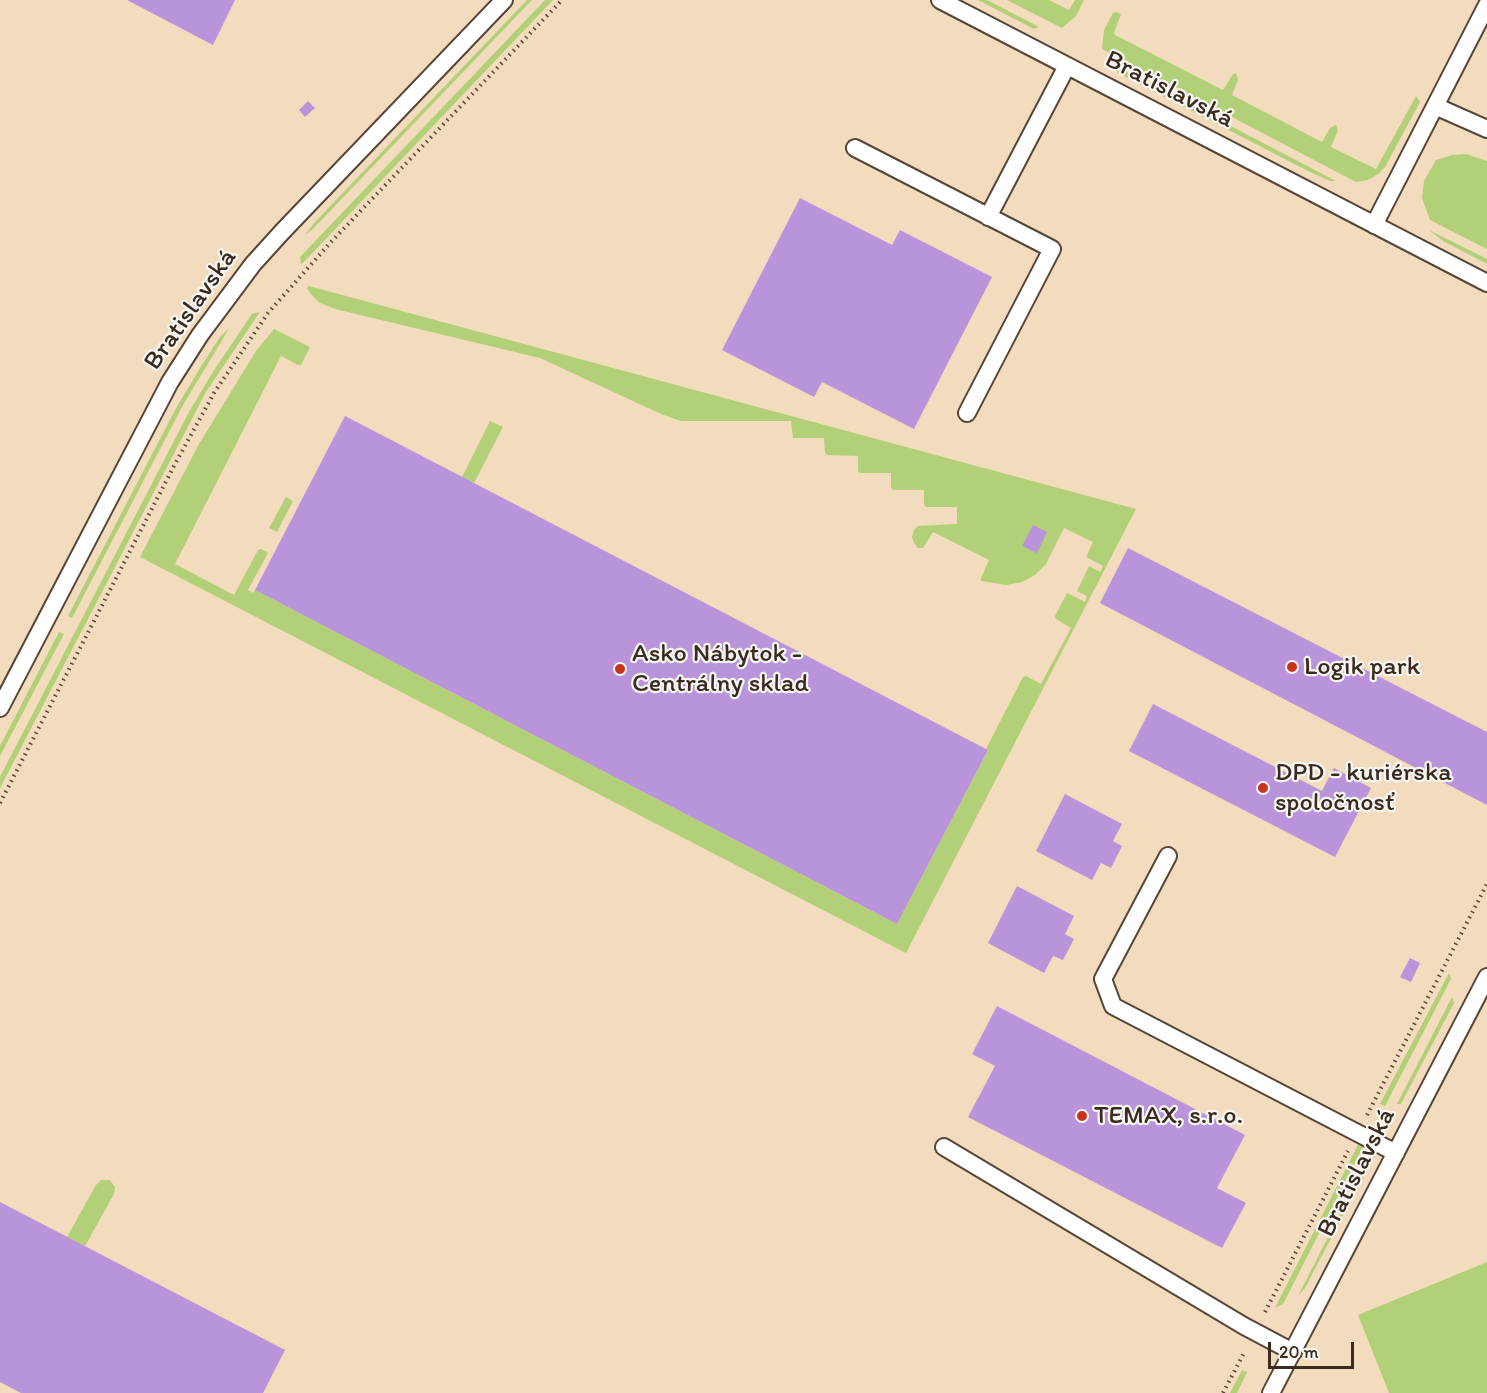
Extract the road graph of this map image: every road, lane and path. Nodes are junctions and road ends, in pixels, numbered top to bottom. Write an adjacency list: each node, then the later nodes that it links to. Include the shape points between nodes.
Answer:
1 (504, 0): 13 (lane, Bratislavská, via 282,232 200,335 170,382)
2 (562, 0): 14 (path, via 323,250 268,313 192,433)
3 (940, 0): 5 (lane, Bratislavská)
4 (1487, 5): 6 (lane)
5 (1067, 66): 9 (lane); 10 (lane, Bratislavská)
6 (1435, 106): 7 (lane); 10 (lane)
7 (1487, 129)
8 (855, 148): 9 (lane)
9 (988, 217): 12 (lane, via 1052,249)
10 (1374, 225): 11 (lane, Bratislavská)
11 (1487, 283)
12 (967, 413)
13 (0, 708)
14 (0, 802)
15 (1168, 856): 18 (lane, via 1103,979 1113,1006)
16 (1487, 977): 18 (lane, Bratislavská)
17 (945, 1147): 19 (lane)
18 (1396, 1153): 19 (lane, Bratislavská)
19 (1293, 1352): 20 (lane, Bratislavská)
20 (1271, 1393)

